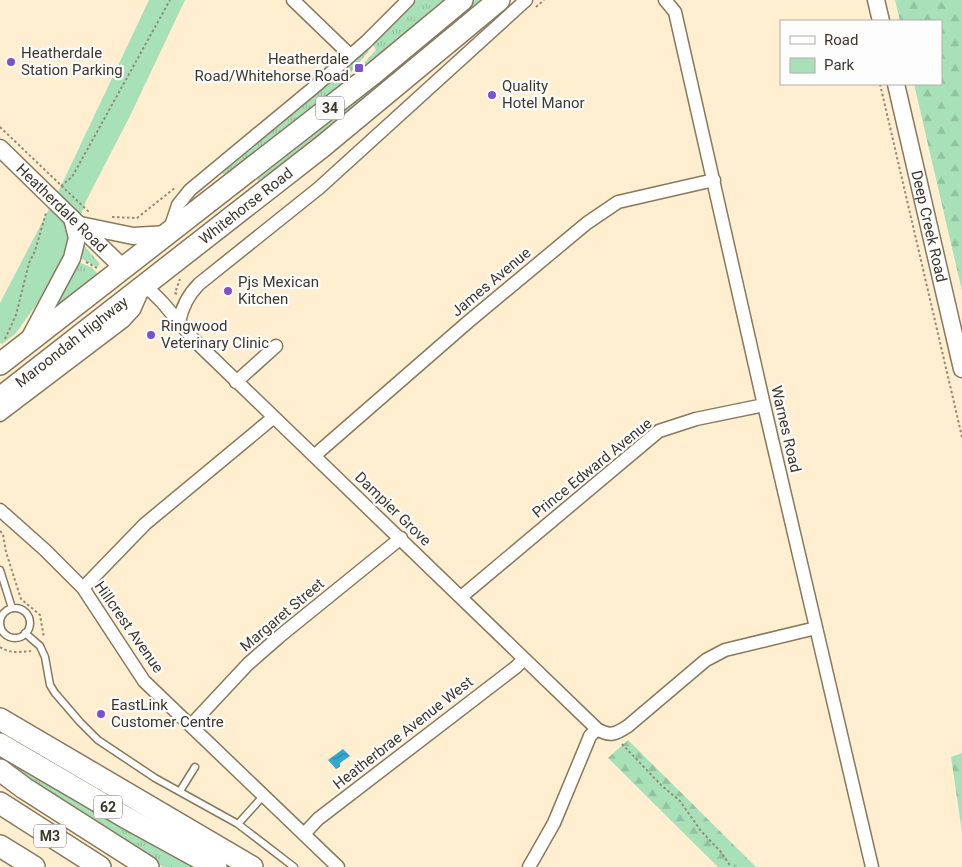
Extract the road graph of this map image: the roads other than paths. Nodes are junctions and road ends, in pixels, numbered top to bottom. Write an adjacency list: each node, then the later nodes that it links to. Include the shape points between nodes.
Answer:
1 (293, 0): 10 (street)
2 (408, 0): 10 (street, Whitehorse Road)
3 (462, 0): 14 (highway, Whitehorse Road / 34, via 374,73)
4 (498, 0): 9 (highway, Whitehorse Road / 34)
5 (526, 0): 9 (street, Whitehorse Road)
6 (665, 0): 13 (street, Warnes Road, via 675,12)
7 (876, 0): 8 (main road)
8 (881, 20)
9 (460, 46): 17 (highway, Whitehorse Road / 34); 20 (street, Whitehorse Road, via 326,182 200,284 188,297)
10 (350, 55): 14 (street, Whitehorse Road, via 190,190)
11 (896, 85): 24 (main road, Deep Creek Road)
12 (0, 148): 15 (main road, Heatherdale Road)
13 (714, 180): 27 (street, Warnes Road); 30 (street, James Avenue, via 618,202 587,223)
14 (187, 198): 16 (highway, Whitehorse Road / 34); 17 (highway)
15 (81, 219): 16 (main road, via 133,236); 18 (main road, Heatherdale Road, via 111,258); 21 (main road, via 72,258)
16 (169, 234): 18 (highway, Whitehorse Road / 34)
17 (210, 234): 19 (highway, Whitehorse Road / 34)
18 (123, 268): 19 (highway); 21 (highway, Maroondah Highway / 34)
19 (144, 285): 20 (street, Dampier Grove); 26 (highway, Maroondah Highway / 34); 28 (street, via 138,304 129,316)
20 (179, 322): 25 (street, Dampier Grove)
21 (27, 344): 23 (highway, Maroondah Highway / 34)
22 (276, 346): 25 (street)
23 (1, 354)
24 (962, 369)
25 (236, 382): 29 (street, Dampier Grove)
26 (0, 398)
27 (764, 405): 35 (street, Prince Edward Avenue, via 696,419 659,431); 37 (street, Warnes Road)
28 (0, 415)
29 (274, 417): 30 (street, Dampier Grove); 34 (street, via 145,524)
30 (314, 456): 32 (street, Dampier Grove)
31 (0, 510): 34 (street, Hillcrest Avenue)
32 (400, 538): 35 (street, Dampier Grove); 41 (street, Margaret Street, via 248,664)
33 (0, 570): 36 (lane)
34 (83, 588): 41 (street, Hillcrest Avenue, via 144,681)
35 (461, 598): 39 (street, Dampier Grove)
36 (12, 608): 38 (lane, via 21,609 28,616 29,625); 38 (lane, via 1,618 1,627 12,637)
37 (816, 628): 42 (street, Dampier Grove, via 725,650 706,660 628,726 613,734); 60 (street, Warnes Road)
38 (25, 633): 46 (lane, via 40,646 50,685 80,722 98,740)
39 (524, 659): 42 (street, Dampier Grove); 50 (street, Heatherbrae Avenue West, via 318,819)
40 (0, 719): 56 (highway)
41 (191, 725): 47 (street, Hillcrest Avenue)
42 (597, 729): 59 (street, via 590,736 554,823)
43 (0, 744): 55 (highway, 62)
44 (195, 767): 46 (lane)
45 (0, 770): 54 (highway)
46 (180, 791): 49 (lane)
47 (264, 795): 49 (lane); 50 (street, Hillcrest Avenue)
48 (0, 803): 53 (highway, M3)
49 (238, 824): 57 (lane)
50 (304, 834): 58 (street, Hillcrest Avenue)
51 (0, 846): 52 (highway, M3)
52 (34, 867)
53 (100, 867)
54 (148, 867)
55 (216, 867)
56 (252, 867)
57 (294, 867)
58 (338, 867)
59 (529, 867)
60 (872, 867)

